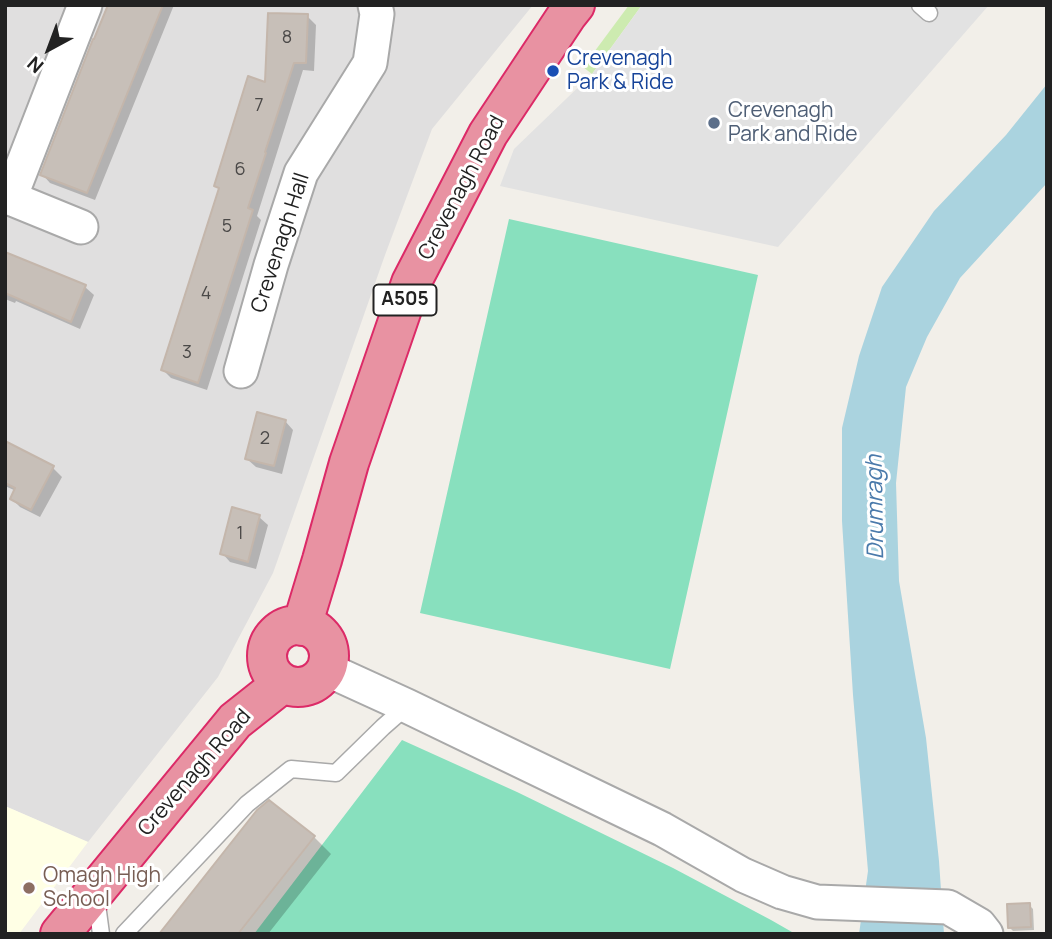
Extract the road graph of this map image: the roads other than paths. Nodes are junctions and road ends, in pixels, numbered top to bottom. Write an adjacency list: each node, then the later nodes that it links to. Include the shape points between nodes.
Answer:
1 (85, 5): 4 (street)
2 (375, 5): 6 (street, Crevenagh Hall, via 370,63 301,173)
3 (565, 9): 7 (highway, Crevenagh Road / A505, via 488,134 411,283 349,463)
4 (8, 197): 5 (street)
5 (81, 227)
6 (241, 371)
7 (302, 626): 8 (highway, via 325,642); 9 (highway, via 281,630 269,646 269,667)
8 (326, 670): 9 (highway, via 312,684 292,687); 10 (street)
9 (283, 683): 11 (highway, Crevenagh Road, via 235,720)
10 (407, 706): 14 (lane, via 336,773 291,769 247,804); 15 (street, via 782,891 817,902 948,907)
11 (95, 891): 12 (highway, Crevenagh Road); 13 (lane)
12 (60, 934)
13 (101, 934)
14 (124, 934)
15 (986, 934)

